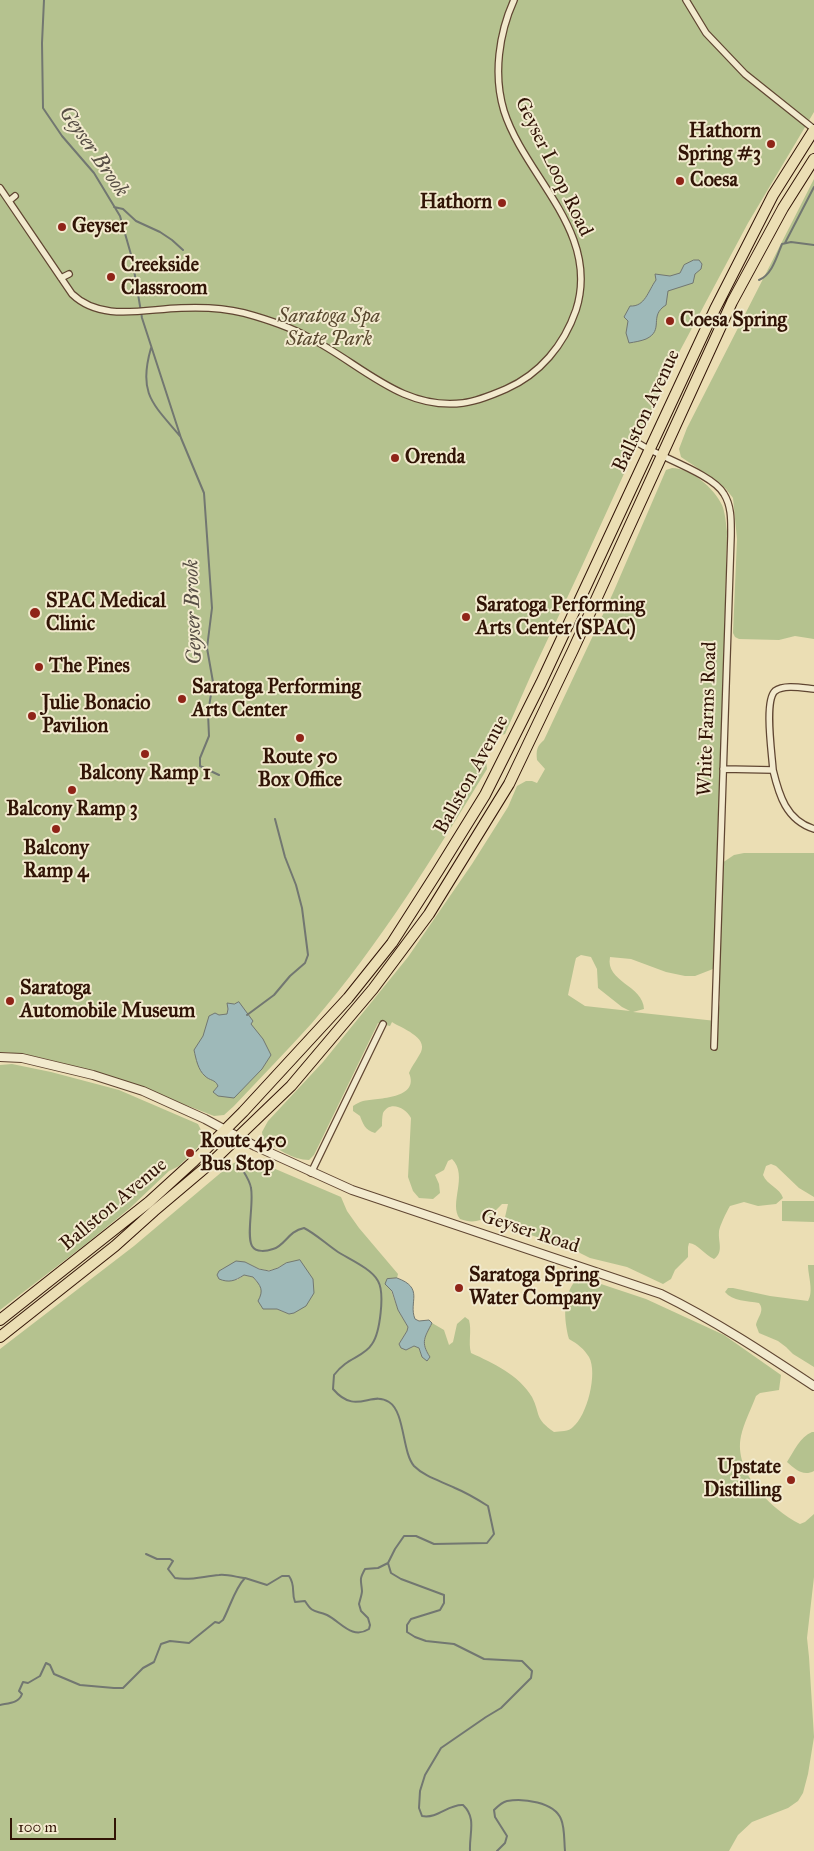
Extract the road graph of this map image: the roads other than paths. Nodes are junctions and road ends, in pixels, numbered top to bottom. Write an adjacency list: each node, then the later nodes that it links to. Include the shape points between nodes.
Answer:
1 (514, 0): 9 (street, Geyser Loop Road, via 505,20 498,61 501,100 512,130 564,217 580,265 577,307 571,323 550,358 520,383 482,399 462,403 420,401 387,387 308,336 272,322 221,309 110,312 80,302)
2 (686, 0): 3 (street, via 706,33 745,74)
3 (814, 129): 11 (highway, Ballston Avenue, via 773,194)
4 (814, 159): 12 (highway, Ballston Avenue, via 746,276)
5 (0, 188): 7 (street, Geyser Loop Road)
6 (15, 196): 7 (street)
7 (9, 201): 9 (street, Geyser Loop Road)
8 (69, 274): 9 (street)
9 (61, 278)
10 (638, 444): 11 (street, White Farms Road)
11 (648, 450): 12 (street, White Farms Road); 20 (highway, Ballston Avenue, via 510,747 438,872 392,943 348,998)
12 (662, 457): 14 (street, White Farms Road, via 707,478 724,493 730,508); 21 (highway, Ballston Avenue, via 509,784 461,864 429,914 373,989 291,1086)
13 (814, 689): 15 (street, via 786,687 775,691 770,699)
14 (722, 769): 15 (street); 18 (street, White Farms Road)
15 (774, 770): 16 (street, via 785,808)
16 (814, 829)
17 (383, 1024): 22 (street)
18 (714, 1047)
19 (0, 1057): 20 (street, Geyser Road, via 22,1058 101,1078 143,1092)
20 (225, 1130): 21 (street, Geyser Road); 23 (highway, Ballston Avenue, via 148,1202)
21 (238, 1137): 22 (street, Geyser Road); 24 (highway, Ballston Avenue, via 115,1246)
22 (311, 1173): 25 (street, Geyser Road, via 352,1190 661,1294 745,1341)
23 (0, 1320)
24 (0, 1337)
25 (814, 1386)

